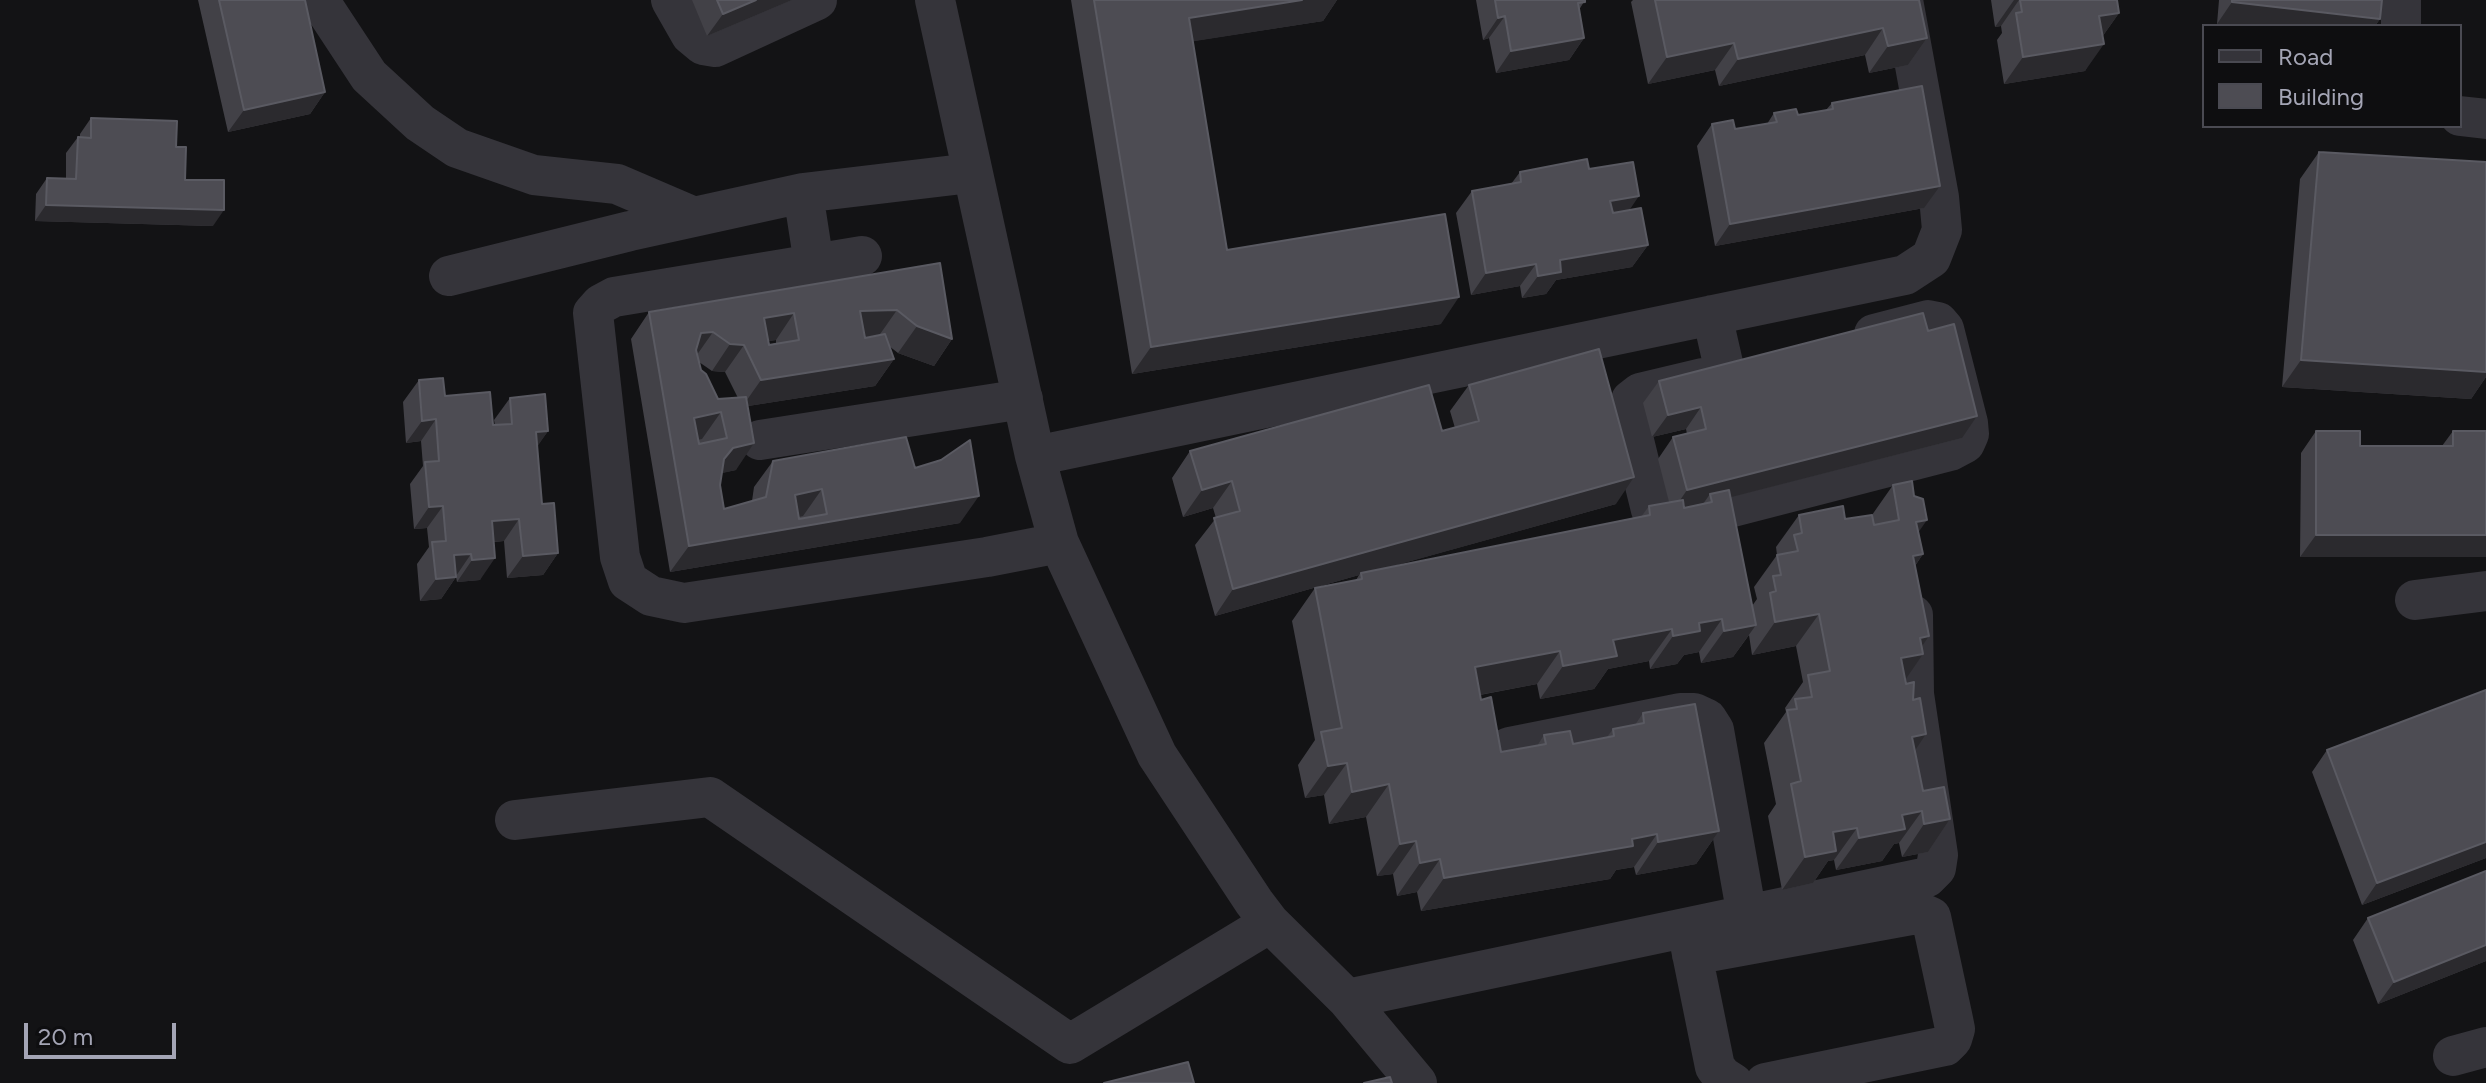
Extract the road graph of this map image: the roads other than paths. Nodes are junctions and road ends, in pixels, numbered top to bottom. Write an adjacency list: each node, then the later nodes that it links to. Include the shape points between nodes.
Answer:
1 (319, 0): 12 (street, via 369,76 420,123 457,148 534,175 617,184)
2 (671, 0): 3 (street, via 691,35 715,47)
3 (817, 0)
4 (935, 0): 10 (street)
5 (1903, 0): 15 (street, via 1942,230 1931,258)
6 (2401, 0): 7 (street)
7 (2401, 24)
8 (2462, 116): 9 (street)
9 (2486, 119)
10 (971, 173): 11 (street); 22 (street)
11 (803, 193): 12 (street); 14 (street)
12 (694, 217): 16 (street)
13 (862, 256): 14 (street)
14 (814, 264): 25 (street, via 614,297 593,313 620,557 628,581 651,596 684,603)
15 (1905, 275): 17 (street); 18 (street)
16 (449, 276)
17 (1712, 315): 21 (street); 24 (street)
18 (1915, 324): 19 (street); 21 (street, via 1928,320 1944,329 1968,423 1965,443 1675,522 1660,520 1651,510 1627,412 1631,400 1640,393)
19 (1835, 344)
20 (1765, 362): 21 (street)
21 (1725, 372)
22 (1023, 399): 23 (street); 24 (street)
23 (760, 440)
24 (1035, 456): 25 (street)
25 (1059, 543): 32 (street, via 1157,755)
26 (1912, 576): 31 (street, via 1914,694 1936,868 1927,877)
27 (2486, 591): 28 (street)
28 (2415, 600)
29 (1509, 747): 31 (street, via 1680,713 1707,719 1714,730)
30 (515, 820): 32 (street, via 710,797 1070,1044)
31 (1747, 916): 33 (street)
32 (1270, 923): 34 (street)
33 (1690, 942): 34 (street); 36 (street, via 1715,1067); 37 (street, via 1922,913 1931,917 1955,1029 1945,1046)
34 (1347, 999): 35 (street)
35 (1417, 1083)
36 (1733, 1083)
37 (1765, 1083)

